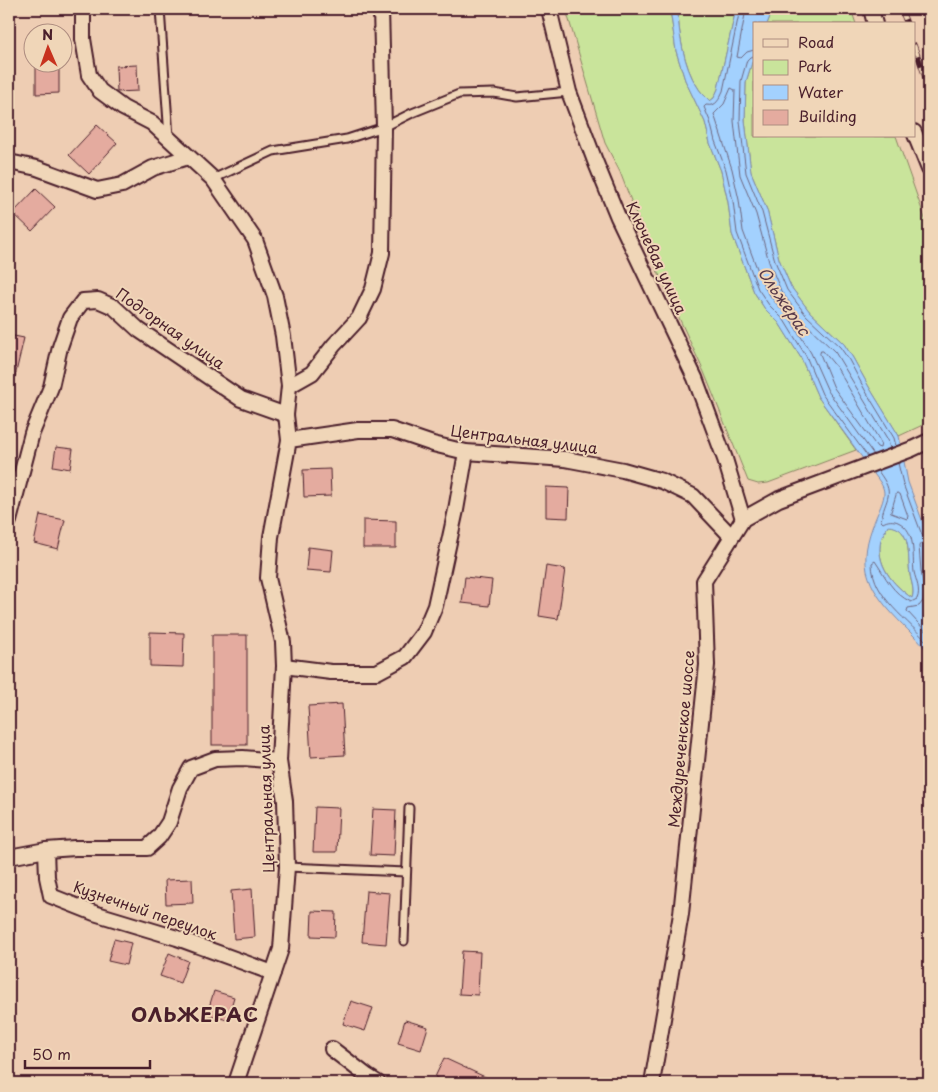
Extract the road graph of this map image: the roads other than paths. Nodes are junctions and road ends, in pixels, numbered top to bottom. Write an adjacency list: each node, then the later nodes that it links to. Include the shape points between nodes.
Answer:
1 (83, 9): 10 (street, via 83,39 89,75 100,91 152,123)
2 (160, 9): 10 (lane)
3 (381, 9): 8 (street)
4 (549, 9): 7 (street, Ключевая улица)
5 (871, 9): 6 (street)
6 (874, 22)
7 (569, 92): 8 (lane, via 517,97 494,93 459,94); 20 (street, Ключевая улица, via 618,217 695,378)
8 (384, 127): 14 (lane, via 347,139 274,151); 15 (street, via 382,253 373,289 359,318 312,372)
9 (916, 137): 13 (street)
10 (169, 138): 11 (street)
11 (188, 157): 12 (street, via 153,168 122,185 97,190 37,168); 14 (street)
12 (9, 162)
13 (929, 169)
14 (213, 179): 15 (street, via 255,240 275,296)
15 (289, 386): 16 (street)
16 (286, 415): 17 (street); 21 (street, Подгорная улица, via 241,400 139,330 114,307 98,300 83,301 70,318 52,387 32,433)
17 (289, 440): 19 (street, Центральная улица, via 358,430 392,430); 23 (street, Центральная улица, via 271,537 268,578 283,642)
18 (929, 441): 20 (street, Междуреченское шоссе, via 779,500)
19 (466, 452): 22 (street, Центральная улица, via 565,459 662,481 693,496); 23 (street, via 435,606 424,632 405,657 377,672 331,672)
20 (743, 519): 22 (street, Междуреченское шоссе)
21 (9, 521)
22 (731, 536): 35 (street, Междуреченское шоссе, via 704,580 707,665 680,914)
23 (284, 666): 24 (street, Центральная улица)
24 (279, 761): 26 (street, via 215,759 191,768 180,788 169,822 147,848); 28 (street, Центральная улица, via 285,801)
25 (410, 808): 29 (lane)
26 (46, 850): 27 (street); 31 (street, Кузнечный переулок, via 51,896 94,914 177,938)
27 (9, 857)
28 (287, 867): 29 (lane); 31 (street, Центральная улица, via 281,949)
29 (406, 872): 30 (lane)
30 (404, 941)
31 (273, 973): 33 (street, Центральная улица)
32 (332, 1049): 34 (street)
33 (236, 1083)
34 (378, 1083)
35 (652, 1083)

